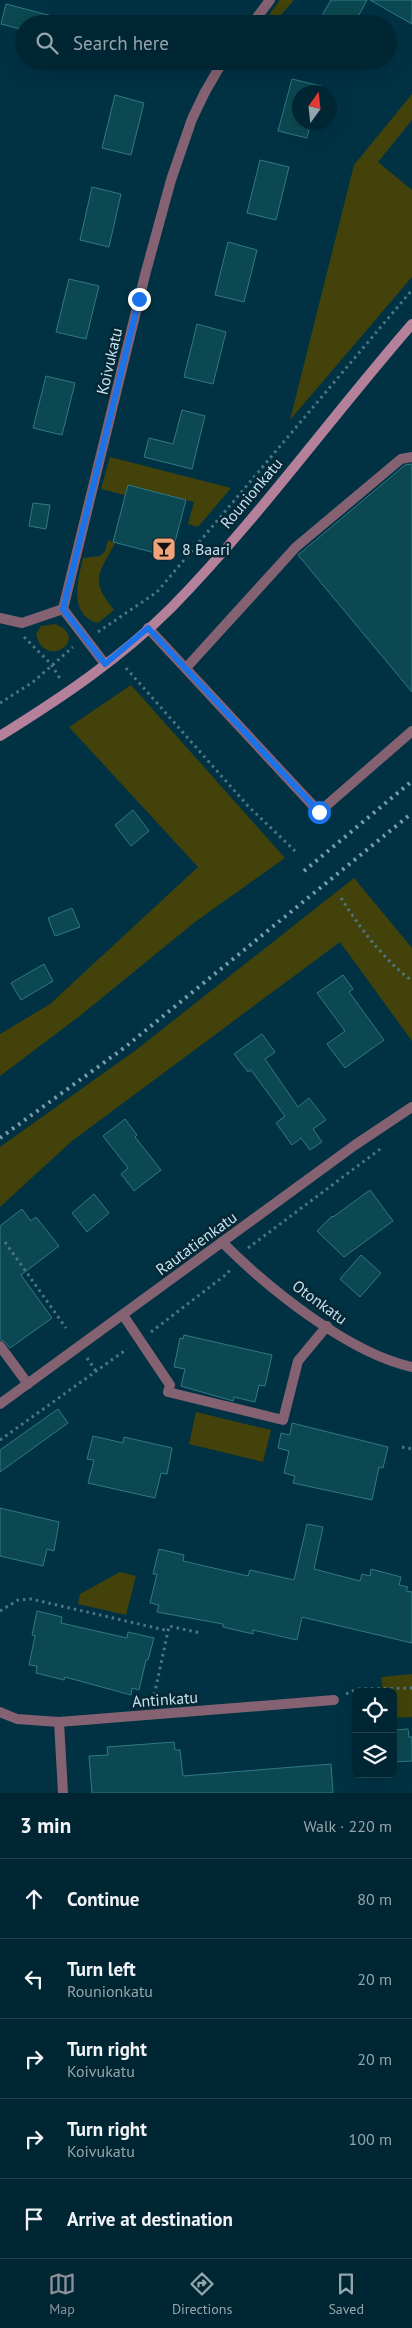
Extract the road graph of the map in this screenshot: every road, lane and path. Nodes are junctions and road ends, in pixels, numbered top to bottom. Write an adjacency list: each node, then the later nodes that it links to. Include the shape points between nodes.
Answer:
1 (270, 0): 2 (street)
2 (259, 15)
3 (218, 70): 7 (street, Koivukatu, via 192,119 171,180)
4 (412, 290): 11 (path, via 157,592)
5 (412, 324): 9 (main road, Rounionkatu, via 241,529)
6 (412, 457): 15 (street, via 401,459 296,547)
7 (63, 609): 8 (street, via 22,623); 11 (street)
8 (0, 618)
9 (148, 628): 12 (main road, Rounionkatu); 15 (street)
10 (23, 636): 13 (path)
11 (87, 639): 13 (path, via 68,649); 14 (street)
12 (115, 656): 14 (main road, Rounionkatu); 19 (path, via 248,806)
13 (51, 664): 16 (path, via 33,682)
14 (105, 664): 18 (main road, Rounionkatu, via 70,693)
15 (186, 668): 17 (street, via 319,812)
16 (0, 703)
17 (412, 731)
18 (0, 736)
19 (295, 851)
20 (341, 898): 21 (path, via 378,947)
21 (412, 981)
22 (412, 1107): 25 (street, Rautatienkatu)
23 (389, 1144): 26 (path)
24 (5, 1242): 29 (path)
25 (222, 1242): 26 (street, Otonkatu); 27 (street, Rautatienkatu)
26 (236, 1257): 28 (street, Otonkatu); 30 (path, via 228,1274)
27 (123, 1315): 30 (street); 33 (street, Rautatienkatu)
28 (327, 1326): 30 (street, via 298,1361 283,1420 168,1392 170,1385); 32 (street, Otonkatu, via 363,1348)
29 (66, 1328)
30 (139, 1340): 35 (path)
31 (0, 1346): 33 (street)
32 (412, 1367)
33 (28, 1384): 34 (street, Rautatienkatu)
34 (0, 1404)
35 (0, 1440)
36 (402, 1447): 37 (path)
37 (412, 1449)
38 (0, 1611): 39 (path, via 18,1600 31,1599)
39 (168, 1631): 40 (path, via 169,1626); 43 (path)
40 (200, 1633)
41 (412, 1688): 42 (path, via 356,1689)
42 (334, 1700): 45 (street, Antinkatu)
43 (152, 1704)
44 (0, 1712): 45 (street, Antinkatu, via 17,1719)
45 (60, 1722): 46 (street)
46 (63, 1793)

